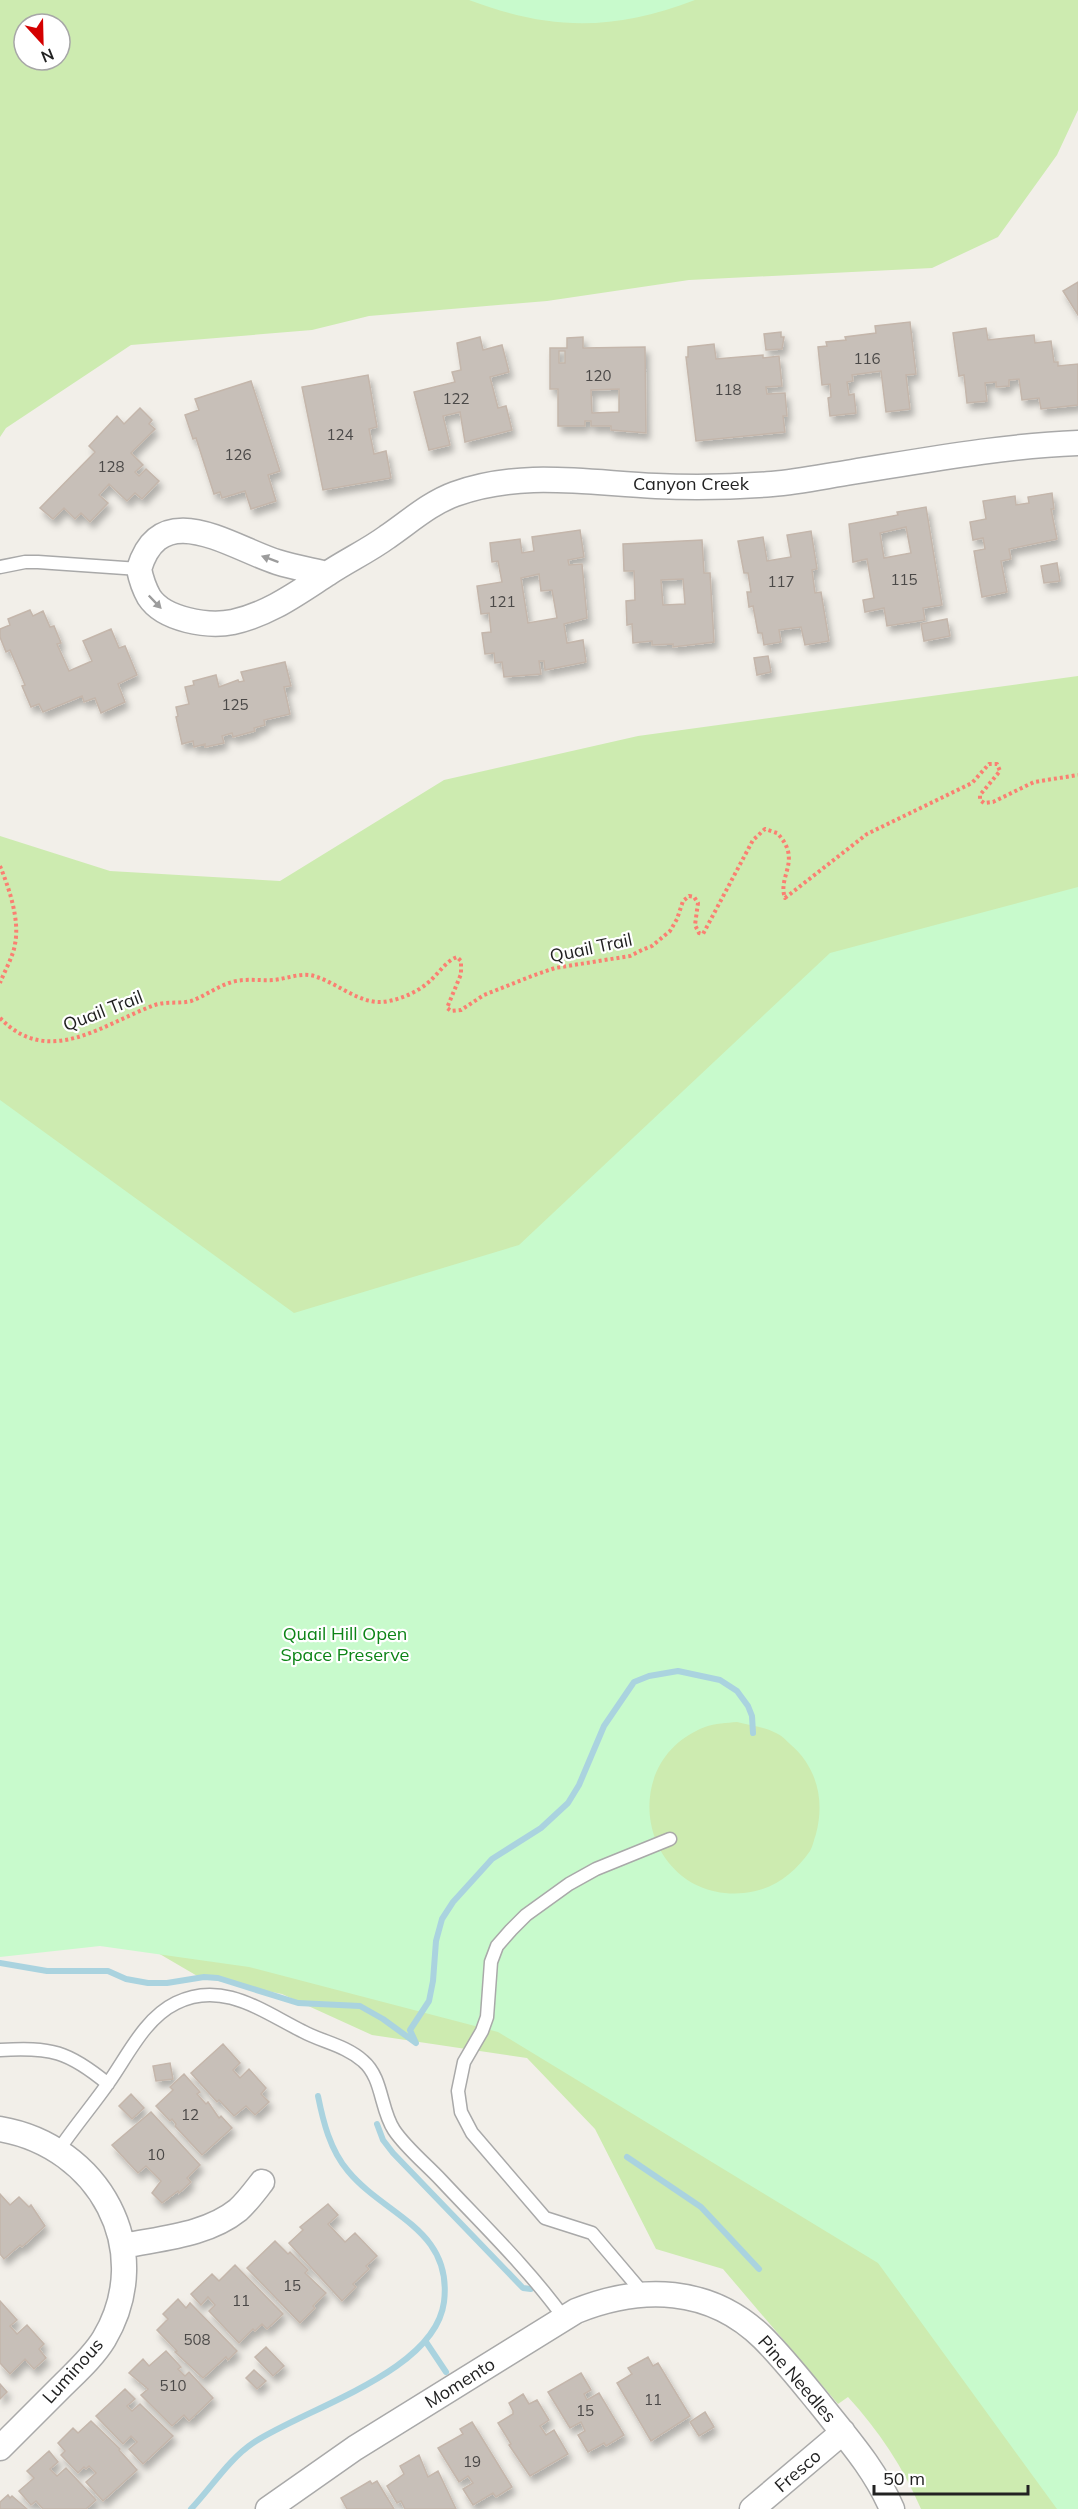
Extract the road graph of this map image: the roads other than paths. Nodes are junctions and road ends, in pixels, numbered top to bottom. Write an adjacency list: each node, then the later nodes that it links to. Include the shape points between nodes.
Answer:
1 (1078, 443): 4 (street, Canyon Creek, via 1029,445 775,484 713,488 570,480 498,482 454,494)
2 (0, 567): 3 (lane, via 38,561)
3 (139, 569): 4 (street, one-way to 3, via 277,562 198,531 181,529 162,535 148,546); 4 (street, Canyon Creek, one-way to 4, via 146,591 159,607 198,622 230,623 263,613 297,596)
4 (327, 574)
5 (670, 1839): 12 (lane, via 569,1884 526,1915 497,1946 491,1962 487,2017 464,2062 458,2091 461,2112 472,2133 545,2218 592,2233)
6 (0, 2050): 7 (lane, via 54,2051 72,2058)
7 (108, 2084): 9 (lane); 13 (lane, via 150,2023 177,2002 198,1996 219,1995 246,2001 344,2048 374,2074 394,2129 540,2284)
8 (0, 2129): 9 (street, Luminous, via 31,2137)
9 (58, 2151): 11 (street, Luminous, via 100,2191)
10 (262, 2182): 11 (street, via 239,2209 213,2225)
11 (124, 2246): 15 (street, Luminous, via 121,2301 103,2341 86,2363)
12 (654, 2294): 13 (street, Momento, via 604,2300); 14 (street, Pine Needles, via 705,2302 751,2328)
13 (564, 2318): 16 (street, Momento, via 355,2448)
14 (843, 2432): 17 (street, Fresco); 18 (street, Pine Needles, via 872,2470)
15 (0, 2448)
16 (268, 2509)
17 (752, 2509)
18 (892, 2509)

